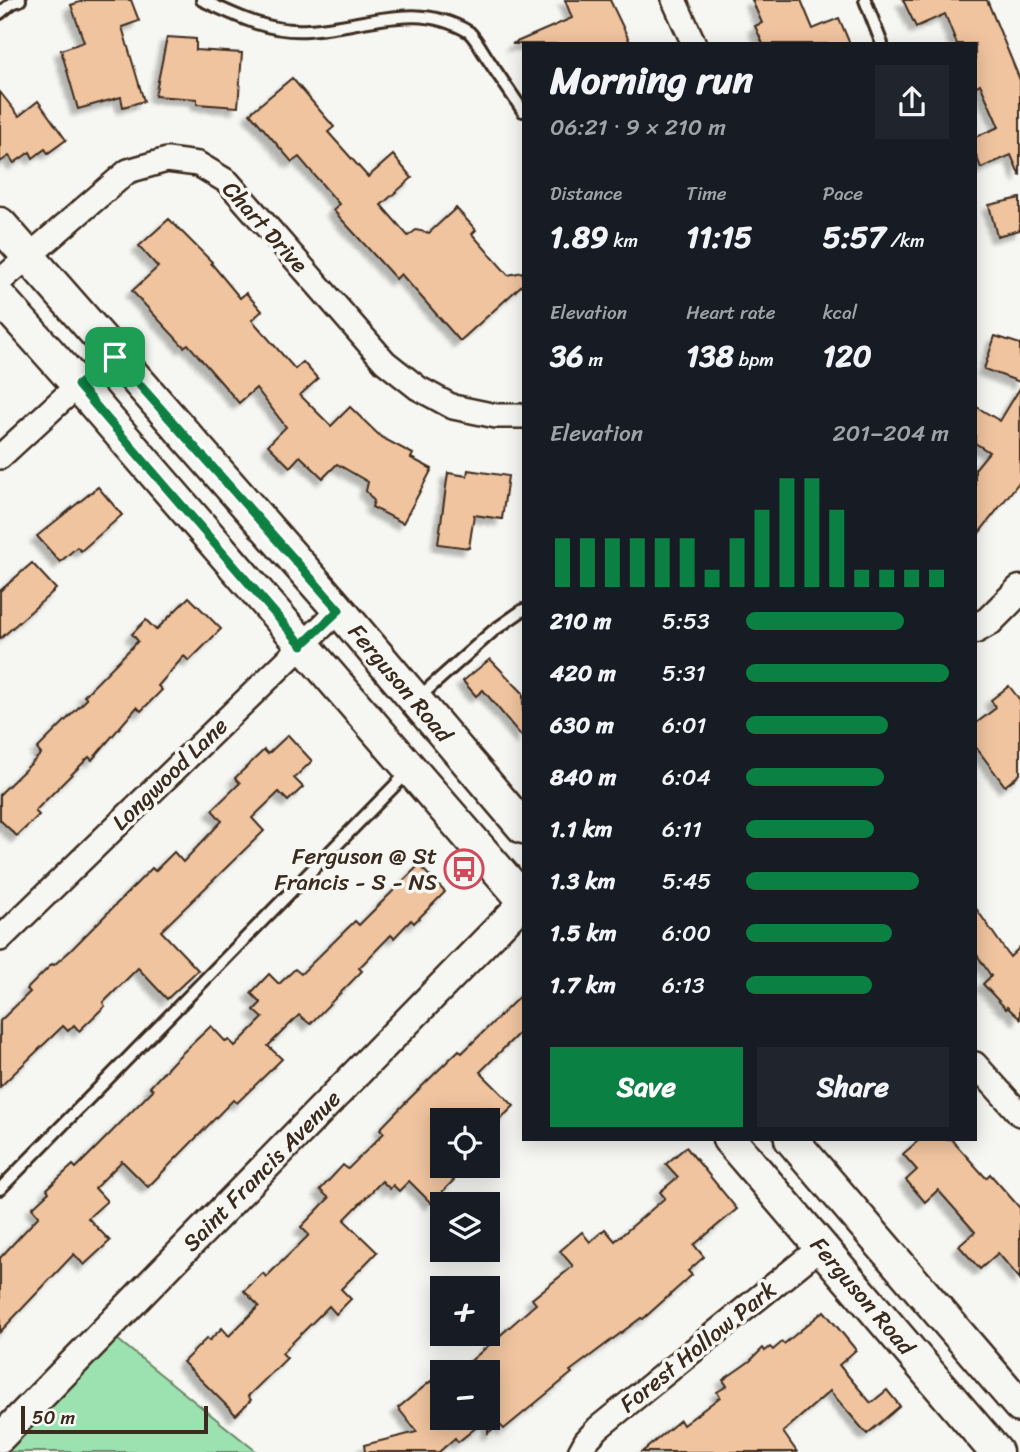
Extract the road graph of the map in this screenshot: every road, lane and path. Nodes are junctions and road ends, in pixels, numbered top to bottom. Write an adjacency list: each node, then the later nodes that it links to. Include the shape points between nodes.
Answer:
1 (20, 0): 5 (lane)
2 (202, 0): 8 (lane, via 276,29 308,30 427,7 470,33)
3 (674, 0): 6 (street)
4 (865, 0): 7 (lane)
5 (0, 13)
6 (693, 42)
7 (881, 42)
8 (522, 110)
9 (0, 224): 10 (main road, Ferguson Road)
10 (27, 255): 11 (street, Chart Drive); 13 (main road, Ferguson Road); 15 (street, Chart Drive, via 128,171 167,160 198,164 228,182 386,362 407,380 453,407)
11 (0, 281)
12 (0, 298): 14 (main road)
13 (115, 357): 14 (street); 18 (main road, Ferguson Road)
14 (78, 385): 16 (street); 21 (main road)
15 (522, 416)
16 (0, 457)
17 (1020, 590): 20 (street)
18 (339, 610): 21 (street, Longwood Lane); 22 (main road, Ferguson Road)
19 (522, 611): 22 (lane)
20 (977, 628)
21 (302, 645): 23 (main road); 27 (street, Longwood Lane)
22 (416, 700): 24 (main road, Ferguson Road)
23 (410, 770): 25 (main road); 32 (lane)
24 (522, 826)
25 (522, 900)
26 (522, 902): 35 (street, Saint Francis Avenue)
27 (0, 939)
28 (977, 1066): 29 (street)
29 (1020, 1114)
30 (731, 1141): 33 (main road, Ferguson Road)
31 (793, 1141): 34 (main road, Ferguson Road)
32 (0, 1189)
33 (821, 1247): 36 (street, Forest Hollow Park, via 598,1428); 37 (main road, Ferguson Road)
34 (1020, 1406)
35 (0, 1438)
36 (580, 1452)
37 (996, 1452)

